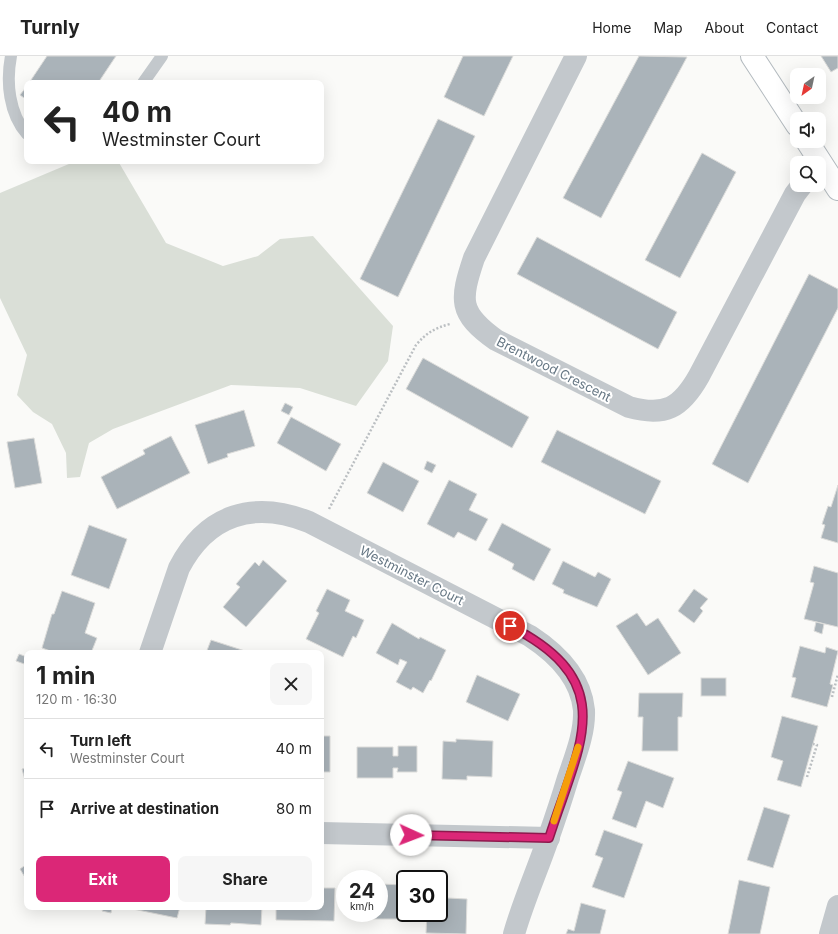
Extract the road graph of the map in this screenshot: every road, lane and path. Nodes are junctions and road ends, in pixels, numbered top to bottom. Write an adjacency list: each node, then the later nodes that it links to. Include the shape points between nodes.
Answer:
1 (11, 56): 7 (lane, via 11,99 15,115)
2 (162, 56): 5 (lane)
3 (576, 56): 11 (street, Brentwood Crescent, via 474,258 463,301)
4 (752, 56): 6 (street)
5 (145, 80)
6 (790, 114)
7 (24, 129)
8 (826, 171): 9 (street)
9 (838, 188)
10 (797, 192): 11 (street, Brentwood Crescent, via 696,382 677,404 647,412 629,407 496,340)
11 (470, 318): 12 (path, via 435,328 416,345)
12 (320, 528): 13 (street, Westminster Court, via 291,515 255,511 239,514 209,528 195,543 179,568); 20 (street, Westminster Court, via 530,636 556,656 569,671 584,709 583,725)
13 (151, 650)
14 (834, 672): 15 (path)
15 (838, 674): 16 (path)
16 (832, 697)
17 (813, 744): 18 (path, via 817,745)
18 (807, 777)
19 (324, 833): 20 (street)
20 (549, 838): 22 (street, Westminster Court)
21 (838, 906): 23 (street)
22 (514, 934)
23 (830, 934)

